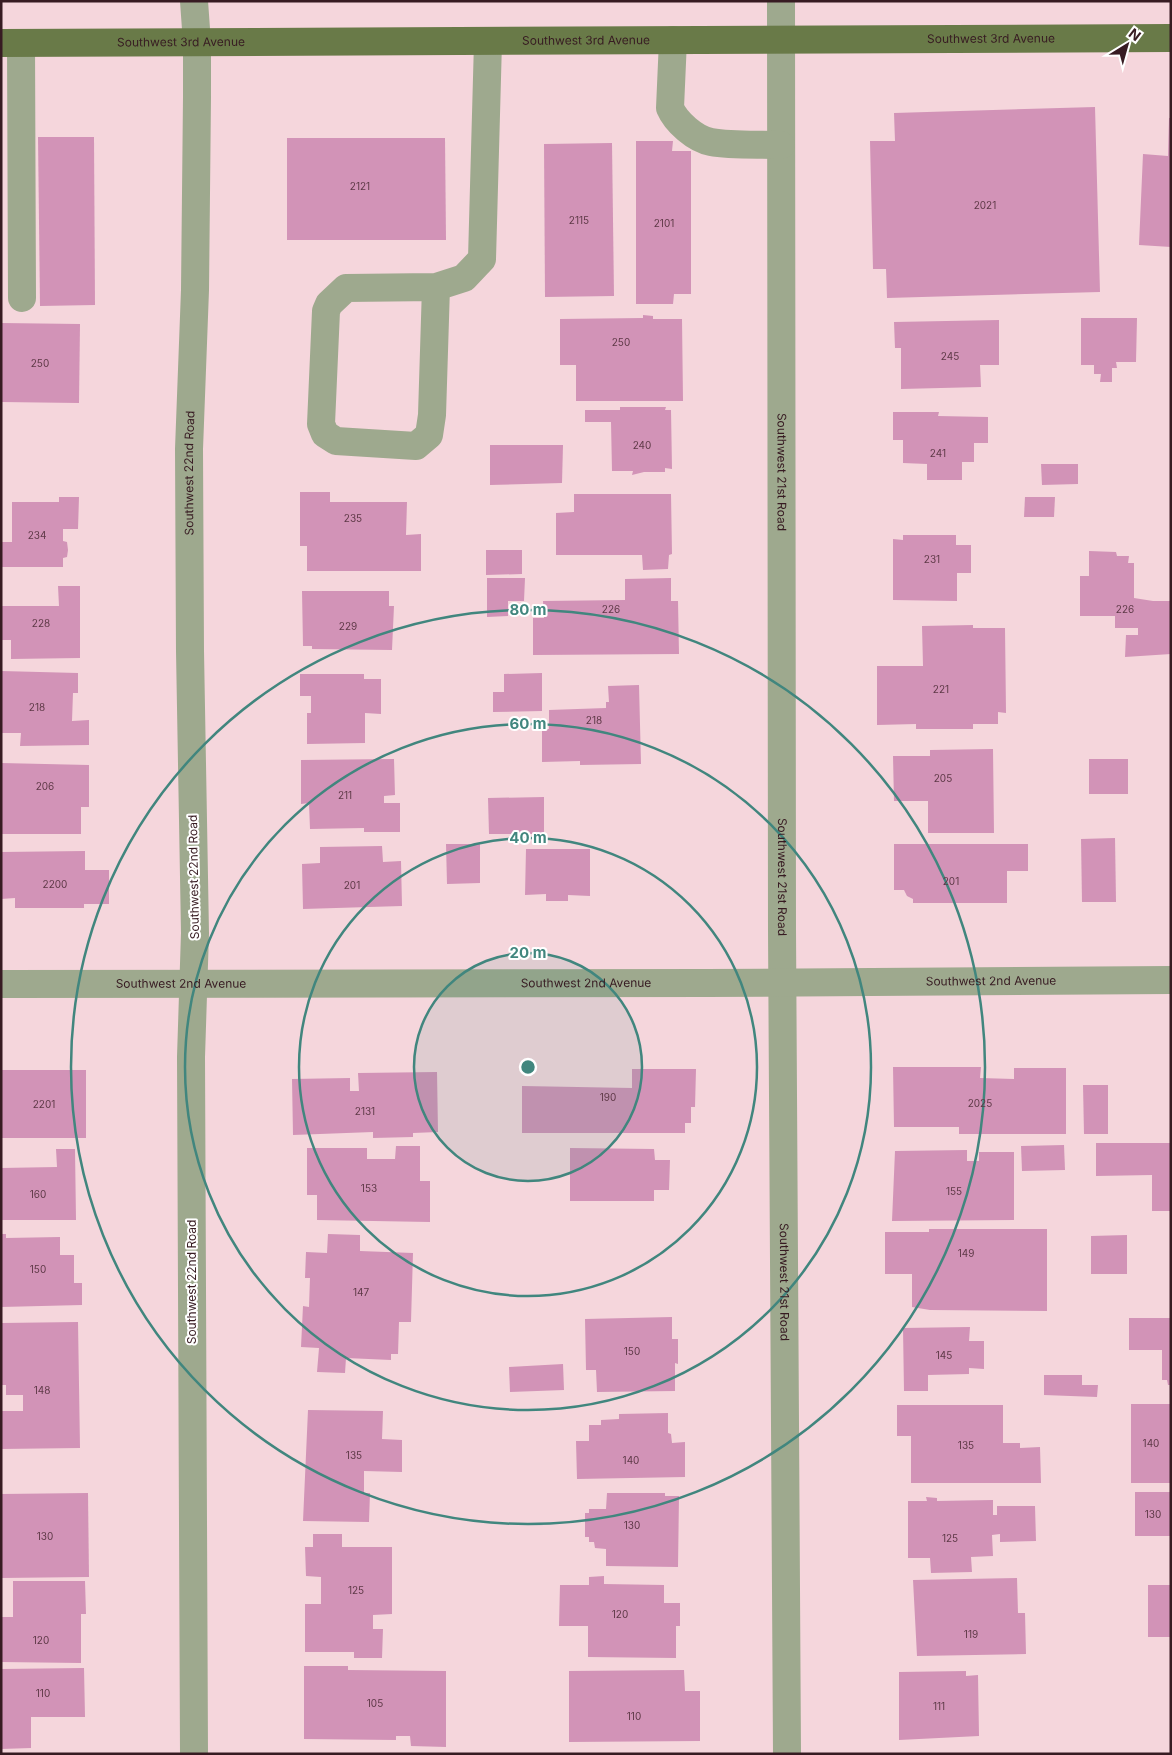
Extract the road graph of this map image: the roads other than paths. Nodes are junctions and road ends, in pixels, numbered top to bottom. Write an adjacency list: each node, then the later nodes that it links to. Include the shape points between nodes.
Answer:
1 (194, 1): 8 (street, Southwest 22nd Road)
2 (781, 1): 5 (street, Southwest 21st Road)
3 (1171, 38): 5 (main road, Southwest 3rd Avenue)
4 (673, 40): 5 (main road, Southwest 3rd Avenue); 6 (main road, Southwest 3rd Avenue); 9 (street, via 670,108 674,118 687,130 709,142)
5 (781, 40): 9 (street, Southwest 21st Road)
6 (488, 42): 8 (main road, Southwest 3rd Avenue); 10 (street, via 482,259 464,278)
7 (11, 43): 8 (main road, Southwest 3rd Avenue); 11 (street)
8 (197, 43): 14 (street, Southwest 22nd Road, via 195,290 189,449)
9 (781, 145): 13 (street, Southwest 21st Road)
10 (436, 287): 10 (street, via 429,435 416,446 336,441 325,434 321,424 326,311 329,304 346,288)
11 (22, 298)
12 (1171, 980): 13 (street, Southwest 2nd Avenue)
13 (783, 982): 14 (street, Southwest 2nd Avenue); 17 (street, Southwest 21st Road)
14 (195, 983): 15 (street, Southwest 2nd Avenue); 16 (street, Southwest 22nd Road, via 191,1057)
15 (1, 984)
16 (194, 1754)
17 (787, 1754)

